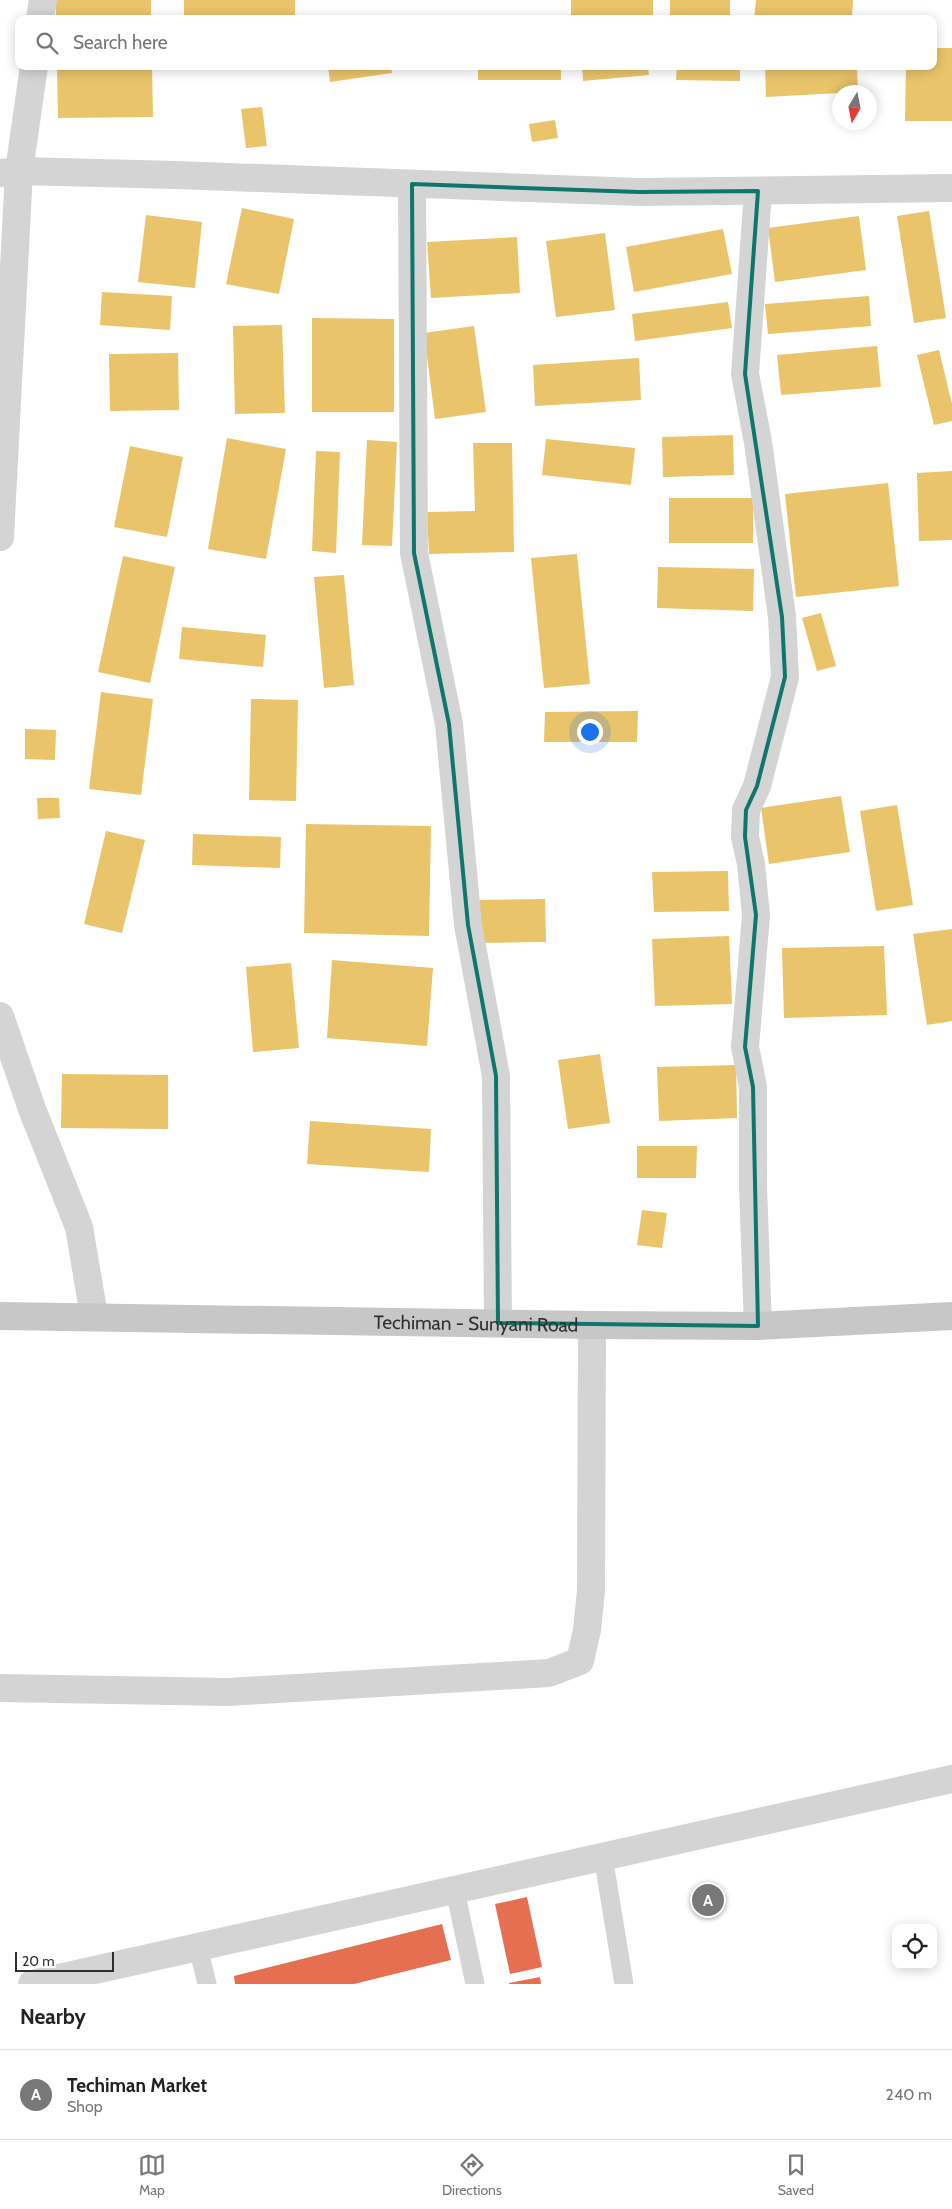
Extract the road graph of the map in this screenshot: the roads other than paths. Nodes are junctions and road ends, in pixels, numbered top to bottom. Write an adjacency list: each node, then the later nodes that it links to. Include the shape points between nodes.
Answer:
1 (43, 0): 2 (street)
2 (41, 15)
3 (33, 70): 4 (street)
4 (9, 172): 5 (street); 8 (street)
5 (412, 184): 7 (street, via 639,192); 13 (street, via 414,553 449,724 468,925 496,1076)
6 (952, 188): 7 (street)
7 (758, 191): 15 (street, via 745,374 780,598 785,677 757,786 746,810 745,837 756,915 745,1047 753,1087)
8 (0, 537)
9 (0, 1016): 11 (street, via 79,1227)
10 (0, 1316): 11 (main road, Techiman - Sunyani Road)
11 (94, 1316): 13 (main road, Techiman - Sunyani Road)
12 (952, 1316): 15 (main road, Techiman - Sunyani Road)
13 (498, 1323): 14 (main road, Techiman - Sunyani Road)
14 (592, 1325): 15 (main road, Techiman - Sunyani Road); 16 (street, via 591,1591 588,1630 580,1661 548,1673 228,1692)
15 (758, 1326)
16 (0, 1688)
17 (952, 1779): 18 (street)
18 (603, 1856): 19 (street); 24 (lane)
19 (455, 1890): 20 (street); 23 (lane)
20 (198, 1947): 21 (street); 22 (lane)
21 (32, 1984)
22 (207, 1984)
23 (476, 1984)
24 (624, 1984)

